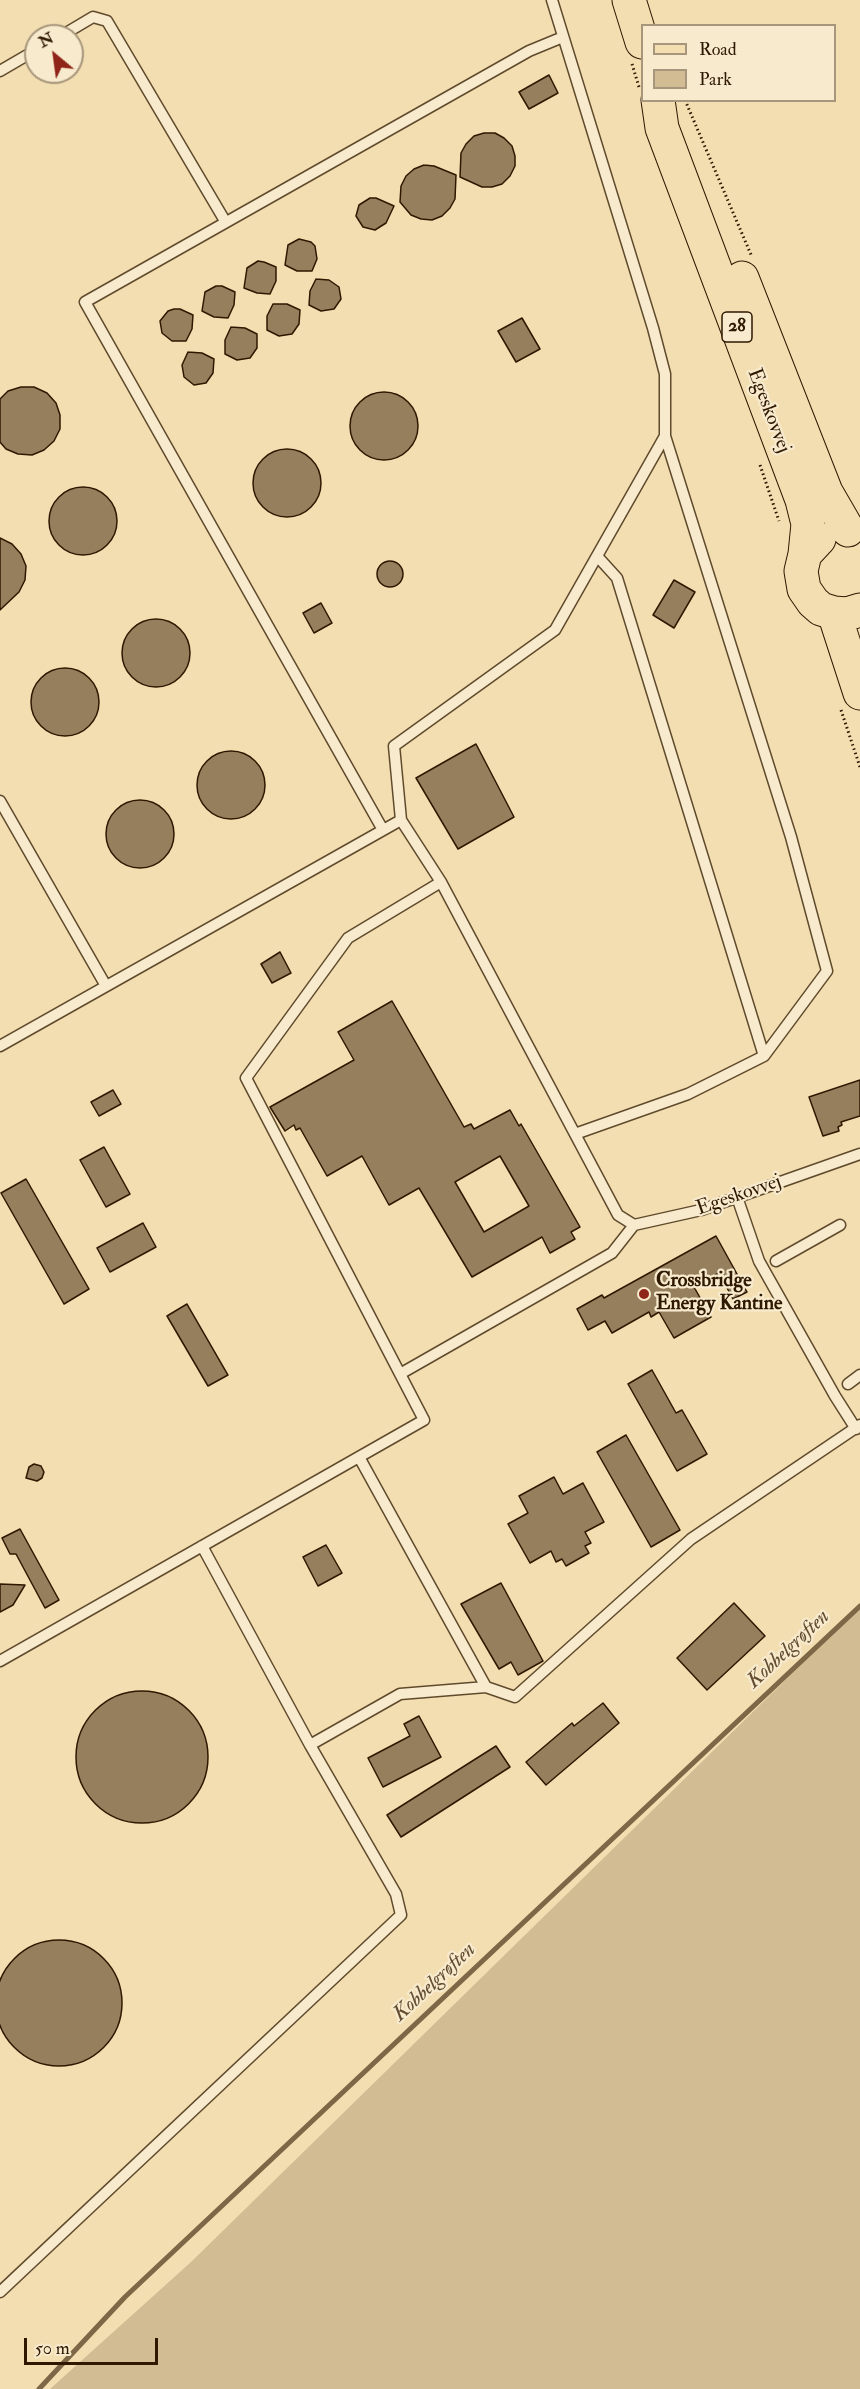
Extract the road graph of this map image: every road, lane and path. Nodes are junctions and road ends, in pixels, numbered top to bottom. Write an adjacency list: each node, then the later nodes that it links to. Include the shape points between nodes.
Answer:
1 (552, 0): 4 (lane)
2 (629, 0): 5 (main road)
3 (81, 24): 10 (lane, via 93,17 107,21)
4 (563, 37): 10 (lane, via 529,51); 11 (lane, via 665,374)
5 (641, 39)
6 (24, 57): 7 (lane)
7 (0, 71)
8 (658, 102): 13 (main road, Egeskovvej / 28, via 662,128 802,500 808,524)
9 (669, 102): 12 (main road, Egeskovvej / 28, via 826,492)
10 (225, 221): 19 (lane, via 85,302)
11 (665, 436): 14 (lane); 23 (lane, via 791,837 827,971)
12 (854, 533): 13 (main road, 28, via 825,535)
13 (805, 554): 15 (main road, 28, via 801,571 804,589 813,602 821,609)
14 (597, 556): 18 (lane, via 555,630 394,746); 23 (lane, via 617,578)
15 (847, 612): 16 (main road, 28)
16 (860, 693)
17 (0, 801): 21 (lane)
18 (401, 820): 19 (lane); 20 (lane)
19 (383, 830): 21 (lane)
20 (441, 882): 24 (lane); 30 (lane, via 348,938 246,1078)
21 (106, 986): 22 (lane)
22 (0, 1046)
23 (764, 1056): 24 (lane, via 688,1094)
24 (575, 1134): 27 (lane, via 618,1215)
25 (860, 1154): 26 (lane, Egeskovvej)
26 (737, 1197): 27 (lane, Egeskovvej, via 701,1210); 33 (lane, via 759,1261 835,1396)
27 (634, 1225): 30 (lane, via 612,1253)
28 (840, 1225): 29 (lane)
29 (776, 1261)
30 (400, 1374): 34 (lane, via 424,1420)
31 (860, 1375): 32 (lane)
32 (848, 1384)
33 (858, 1427): 37 (lane, via 691,1539 515,1697)
34 (359, 1457): 35 (lane); 37 (lane)
35 (202, 1546): 36 (lane); 38 (lane)
36 (0, 1661)
37 (486, 1687): 38 (lane, via 400,1694)
38 (310, 1746): 39 (lane, via 396,1894 401,1915)
39 (0, 2292)

